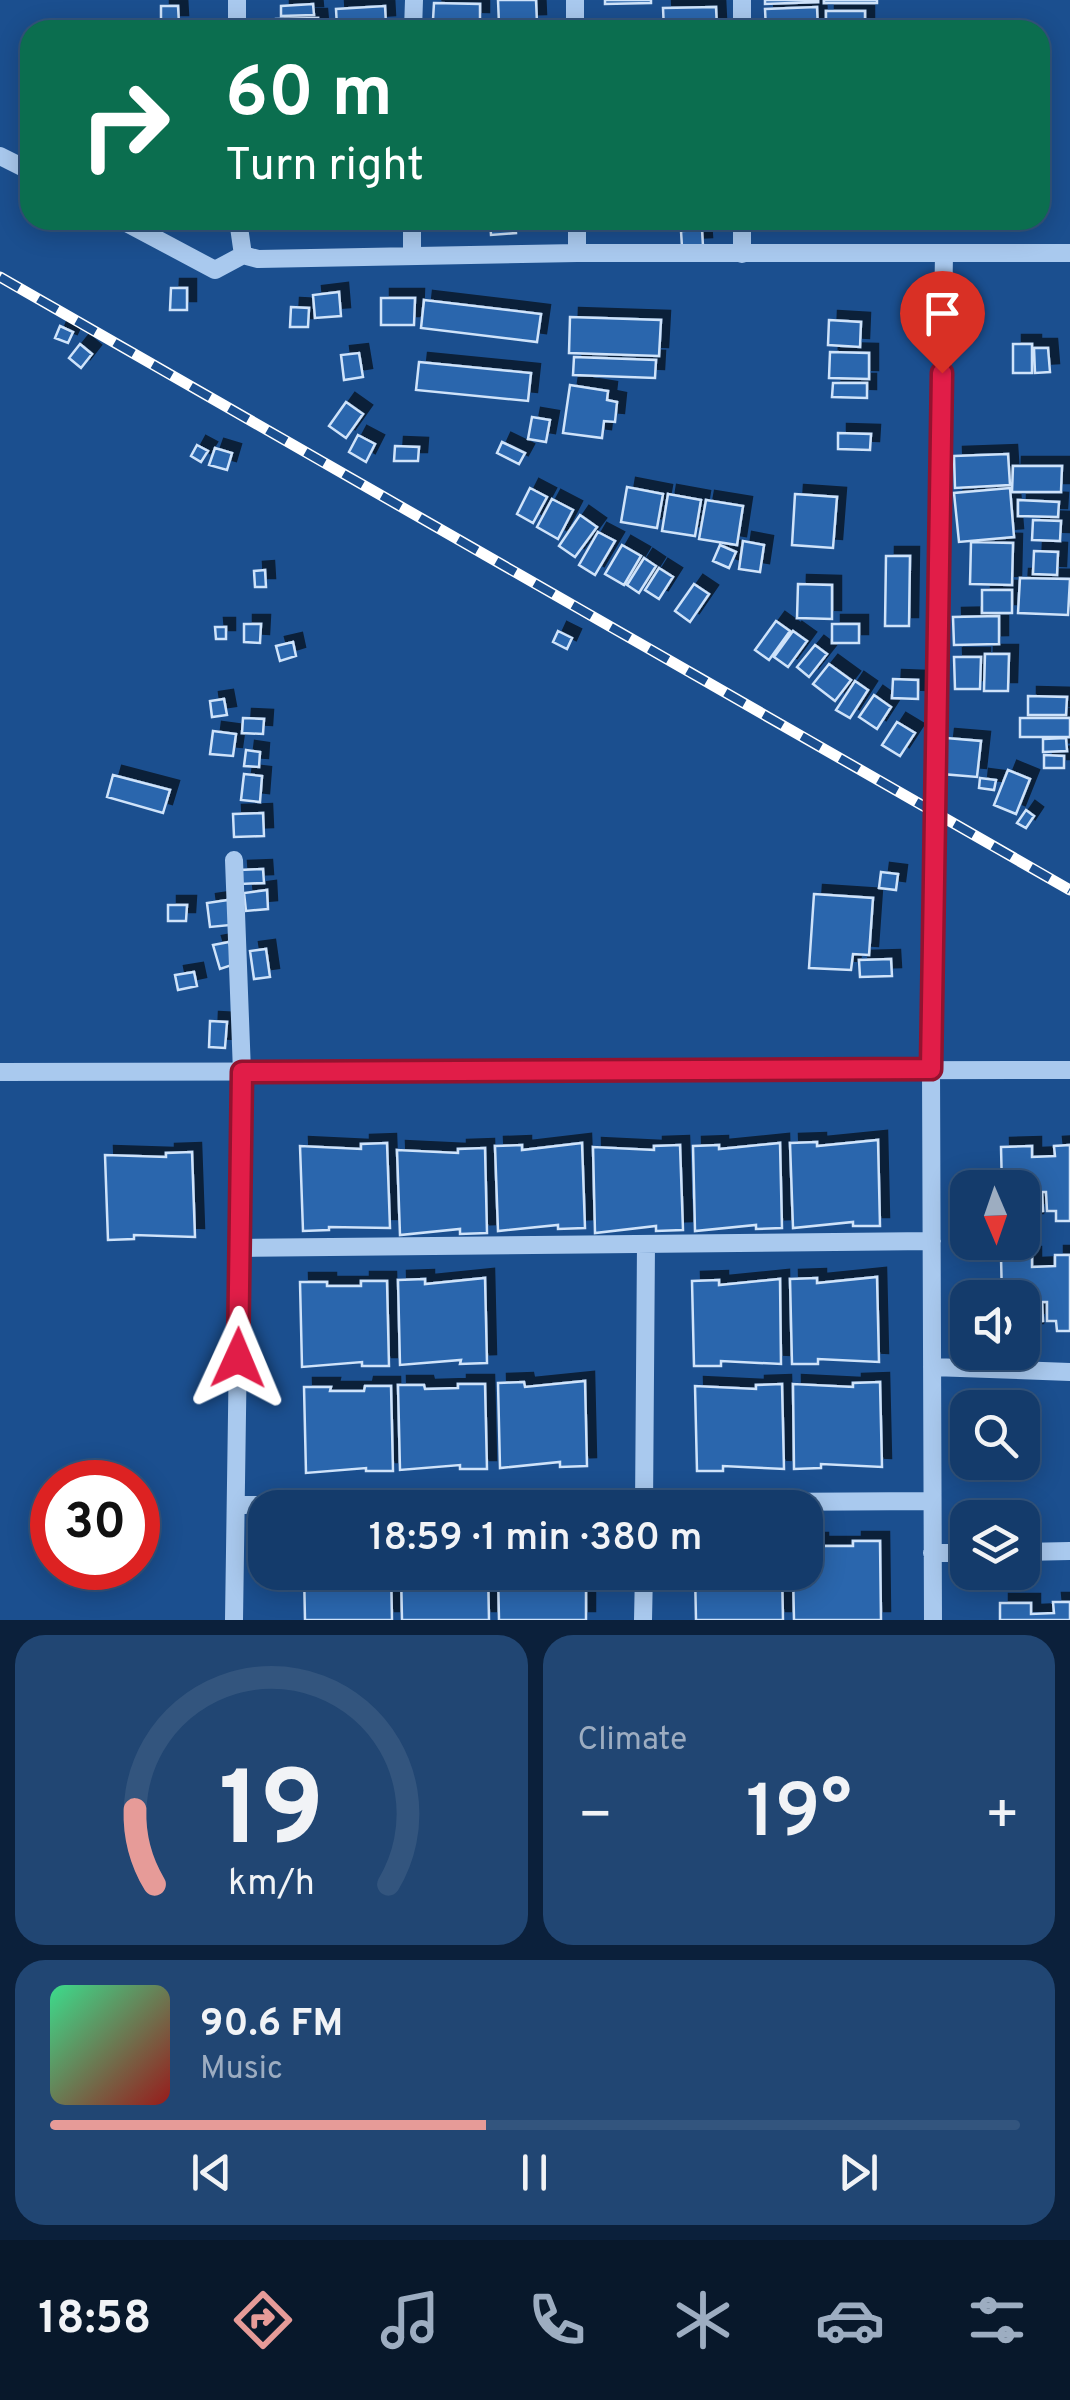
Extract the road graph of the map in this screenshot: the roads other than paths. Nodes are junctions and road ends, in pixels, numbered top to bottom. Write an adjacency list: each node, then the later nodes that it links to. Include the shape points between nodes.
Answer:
1 (140, 230): 11 (street, via 214,270)
2 (239, 230): 11 (street)
3 (412, 230): 8 (street)
4 (577, 230): 6 (street)
5 (742, 230): 9 (street)
6 (577, 253): 8 (street); 9 (street)
7 (1070, 253): 10 (street)
8 (412, 254): 11 (street)
9 (742, 254): 10 (street)
10 (944, 254): 13 (street)
11 (243, 255)
12 (234, 860): 16 (street)
13 (931, 1069): 14 (street); 16 (street); 17 (street)
14 (1070, 1070)
15 (0, 1072): 16 (street)
16 (242, 1072): 19 (street)
17 (932, 1241): 18 (street); 20 (street)
18 (646, 1244): 19 (street); 22 (street)
19 (240, 1248): 25 (street)
20 (932, 1366): 21 (street); 23 (street)
21 (1070, 1372)
22 (644, 1490)
23 (932, 1501): 24 (street); 29 (street)
24 (823, 1503)
25 (236, 1505): 26 (street); 32 (street)
26 (248, 1505)
27 (1040, 1552): 28 (street)
28 (1070, 1552)
29 (932, 1553): 30 (street); 34 (street)
30 (950, 1553)
31 (644, 1590): 33 (street)
32 (234, 1620)
33 (643, 1620)
34 (933, 1620)

